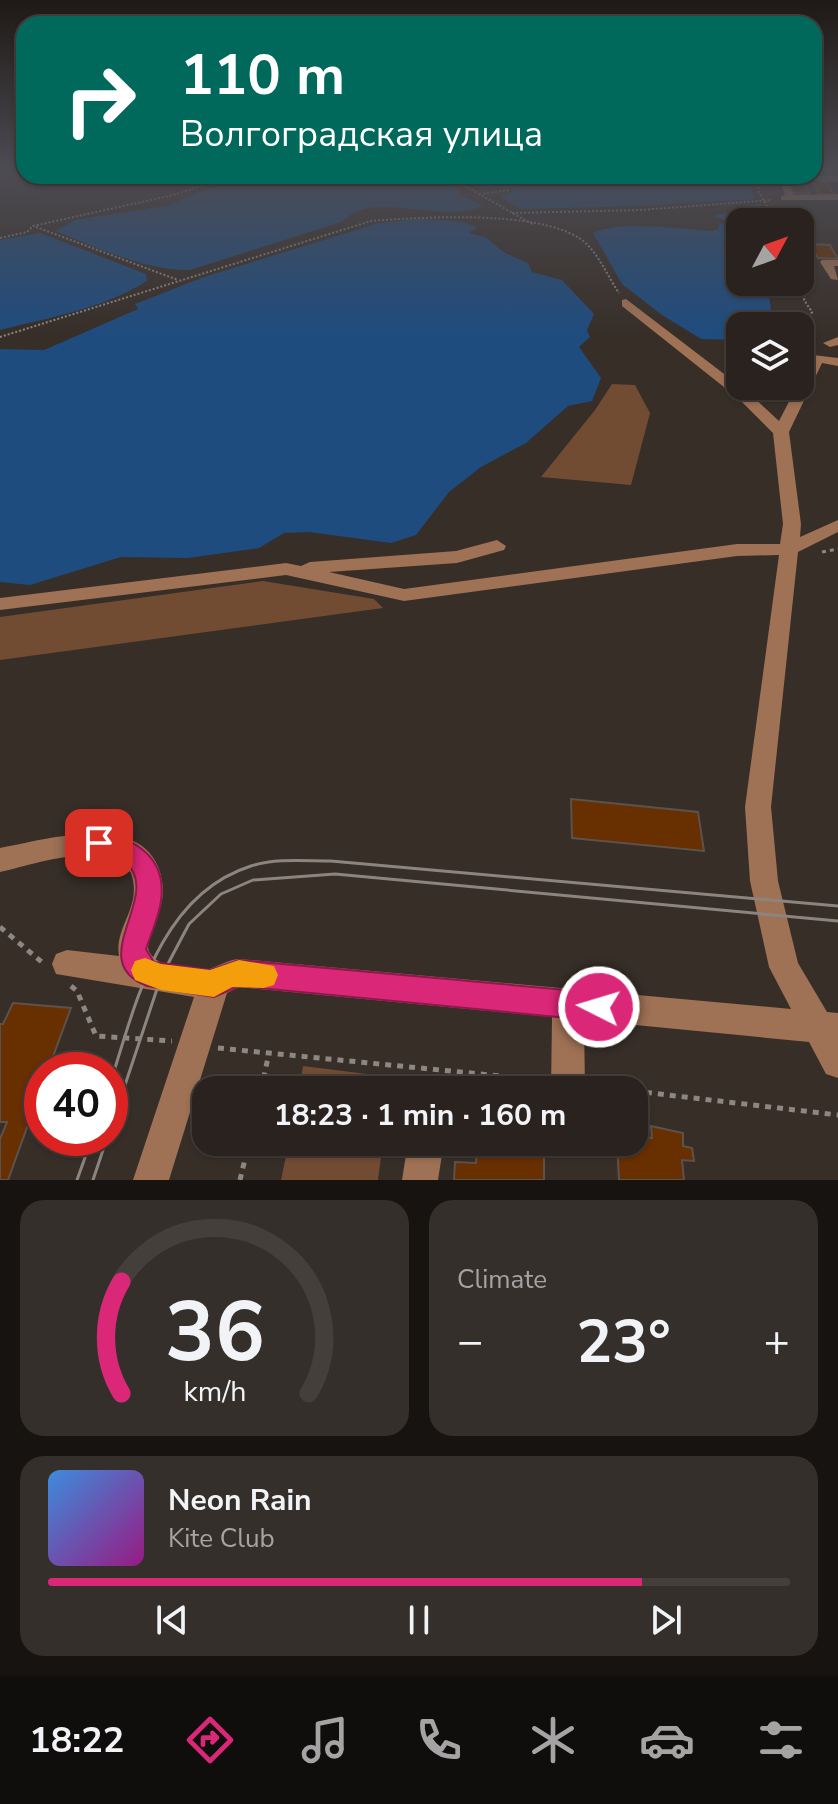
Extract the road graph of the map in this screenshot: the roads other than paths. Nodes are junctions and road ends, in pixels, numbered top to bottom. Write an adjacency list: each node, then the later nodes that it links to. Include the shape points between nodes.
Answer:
1 (838, 263): 2 (street, via 826,262)
2 (837, 279)
3 (626, 303): 5 (street, via 744,396)
4 (838, 362): 5 (street, via 818,358)
5 (781, 432): 8 (street, via 792,524)
6 (838, 525): 8 (street)
7 (497, 546): 9 (street, via 457,557)
8 (789, 549): 9 (street, via 737,550 404,595); 16 (street, via 758,807 764,881 784,967)
9 (286, 569): 10 (street)
10 (0, 604)
11 (0, 860): 13 (street, via 99,843 120,846 136,856 147,872 148,901 133,949)
12 (63, 973): 13 (street)
13 (147, 973): 14 (street)
14 (214, 984): 15 (street, via 239,973); 20 (street)
15 (568, 1004): 16 (street); 18 (street)
16 (828, 1028): 17 (street)
17 (838, 1062)
18 (568, 1076)
19 (424, 1156): 21 (street)
20 (151, 1180)
21 (420, 1180)

